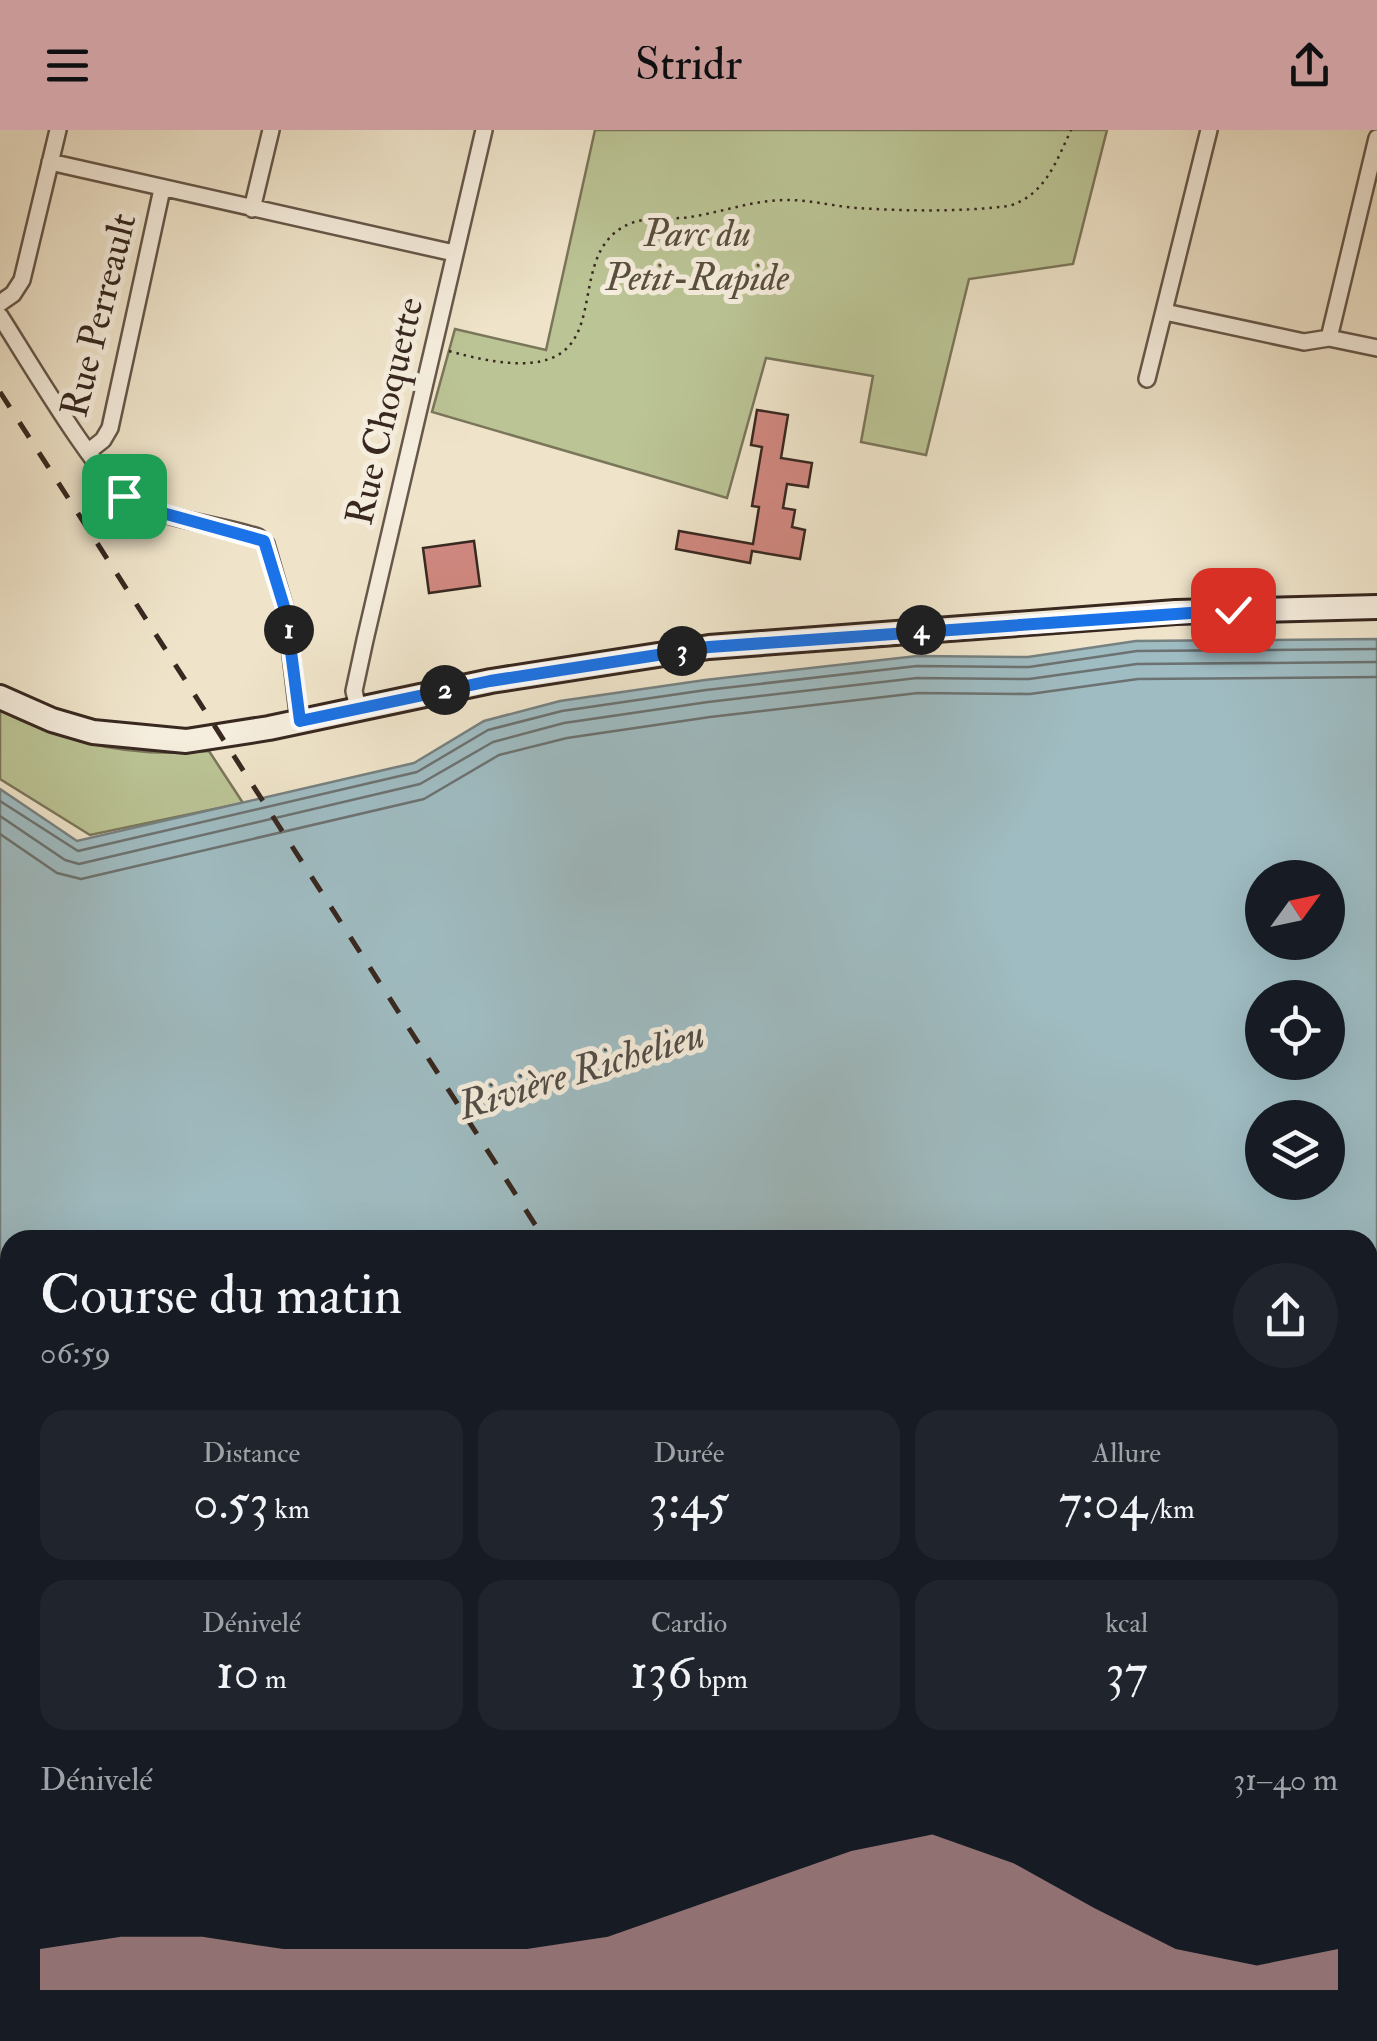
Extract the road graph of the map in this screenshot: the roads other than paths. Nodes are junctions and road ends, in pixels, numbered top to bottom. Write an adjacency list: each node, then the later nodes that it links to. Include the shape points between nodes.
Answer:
1 (58, 130): 6 (street)
2 (270, 130): 8 (street)
3 (484, 130): 9 (street, Rue Choquette)
4 (1210, 130): 11 (street)
5 (1377, 138): 13 (street)
6 (50, 162): 7 (street); 10 (street, via 22,280)
7 (162, 189): 8 (street); 16 (street, Rue Perreault, via 110,428)
8 (252, 209): 9 (street)
9 (454, 253): 19 (street, Rue Choquette, via 354,691)
10 (0, 303)
11 (1164, 312): 13 (street, via 1304,342); 15 (street)
12 (0, 316): 16 (street)
13 (1330, 338): 14 (street)
14 (1377, 348)
15 (1147, 379)
16 (88, 451): 20 (street, via 132,501 264,541 286,613)
17 (1377, 607): 19 (main road, via 1176,612 709,647)
18 (0, 697): 20 (main road, via 93,732 162,741)
19 (358, 708): 20 (main road)
20 (300, 721)

